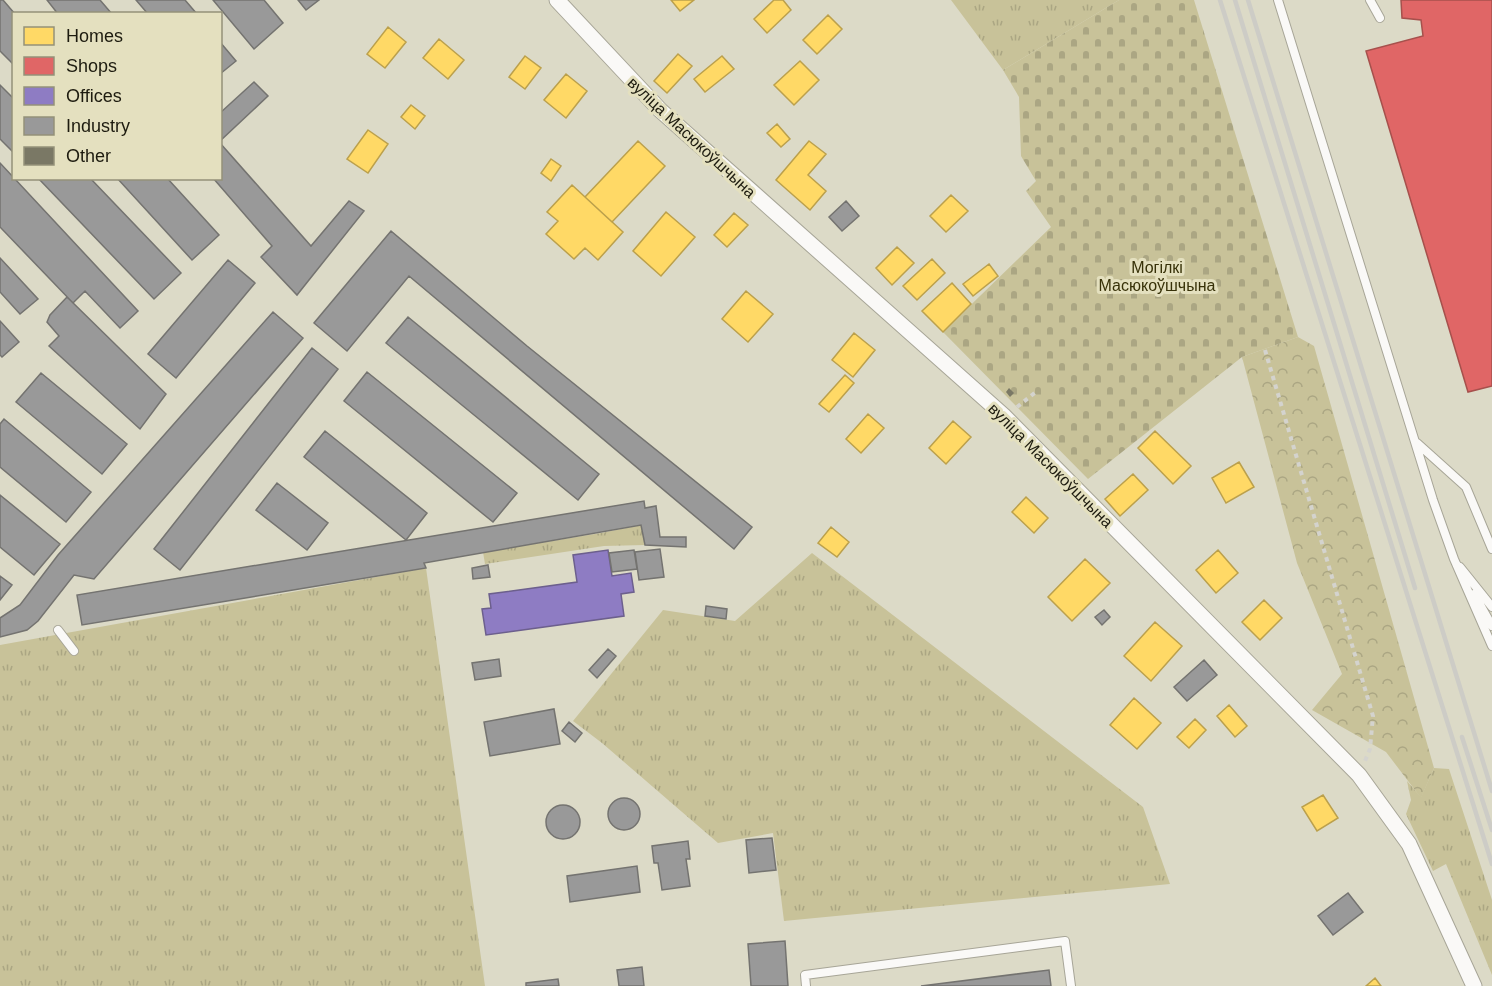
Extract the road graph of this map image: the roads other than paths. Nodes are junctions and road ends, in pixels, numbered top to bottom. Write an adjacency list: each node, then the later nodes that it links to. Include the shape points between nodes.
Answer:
1 (557, 0): 15 (street, вуліца Масюкоўшчына, via 660,110 1007,419 1359,775 1409,844)
2 (1278, 0): 5 (lane)
3 (1370, 0): 4 (lane)
4 (1380, 18)
5 (1416, 442): 6 (lane, via 1466,487); 7 (lane)
6 (1492, 549)
7 (1454, 559): 8 (lane); 9 (lane); 11 (lane)
8 (1492, 607)
9 (1492, 626)
10 (58, 630): 12 (lane)
11 (1492, 646)
12 (74, 651)
13 (806, 986): 14 (lane, via 805,975 1065,941)
14 (1071, 986)
15 (1474, 986)

